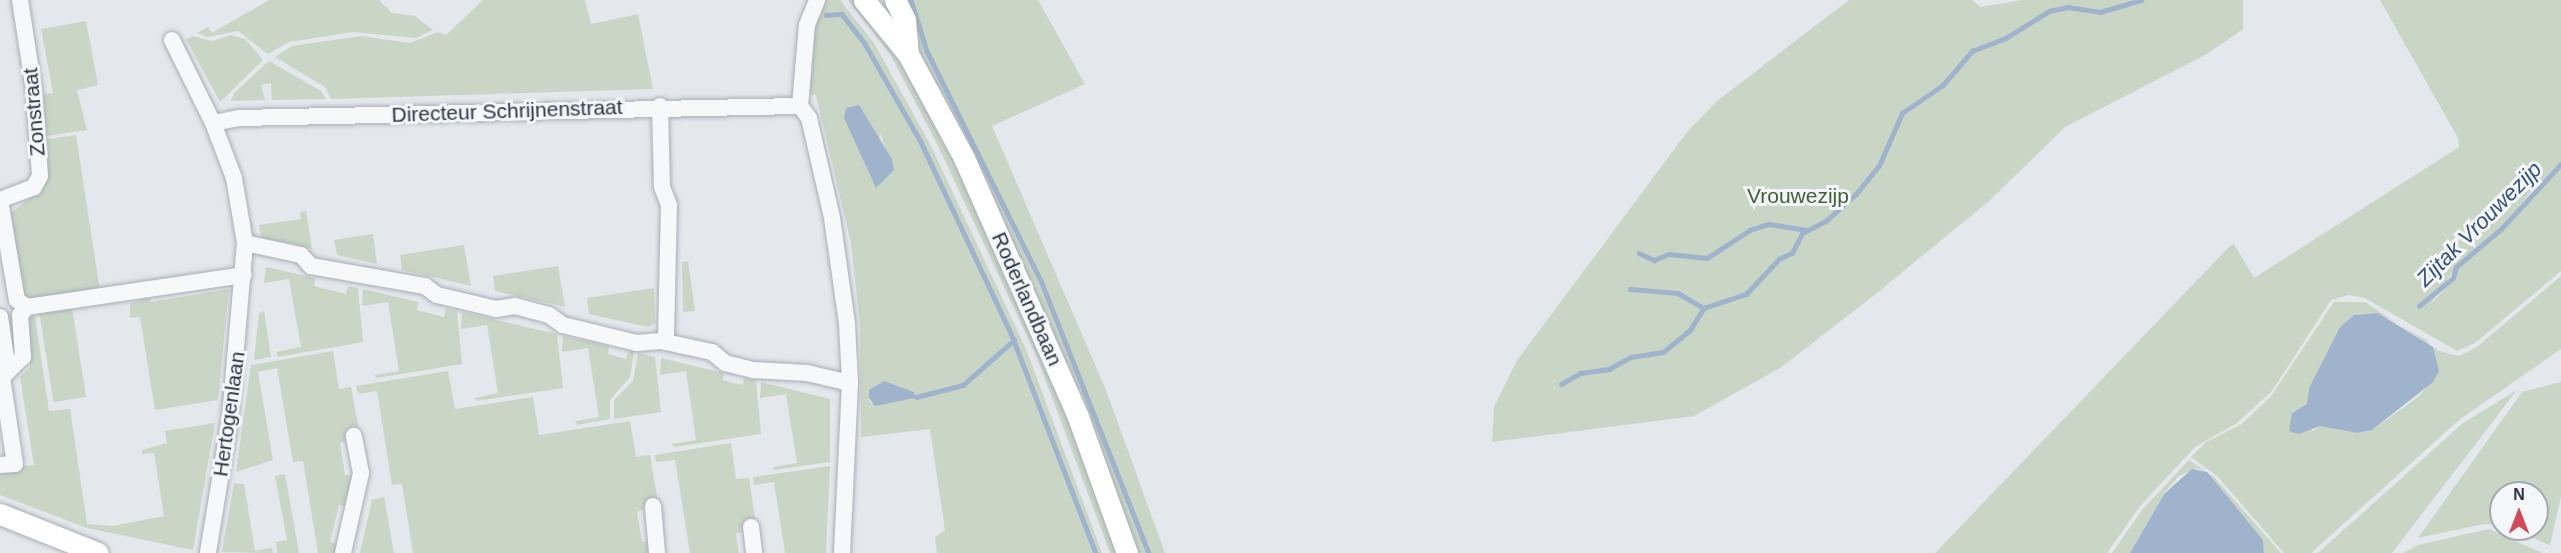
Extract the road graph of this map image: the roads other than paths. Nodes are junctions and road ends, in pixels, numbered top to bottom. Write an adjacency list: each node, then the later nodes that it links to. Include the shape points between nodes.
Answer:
1 (20, 0): 10 (street, Zonstraat, via 34,90 40,176 34,187 0,200)
2 (817, 0): 8 (street, via 807,25)
3 (864, 0): 6 (main road, Roderlandbaan)
4 (896, 0): 6 (main road, Roderlandbaan, via 905,20)
5 (172, 40): 9 (street, Hertogenlaan)
6 (908, 54): 29 (main road, Roderlandbaan, via 964,158 1025,292 1108,494)
7 (660, 106): 8 (street, Directeur Schrijnenstraat); 9 (street, Directeur Schrijnenstraat, via 239,118); 15 (street, via 662,187 669,215)
8 (800, 106): 17 (street, via 808,118 832,218 845,301)
9 (213, 123): 11 (street, Hertogenlaan, via 234,177)
10 (3, 235): 13 (street, Zonstraat, via 17,300)
11 (245, 243): 12 (street, Hertogenlaan); 15 (street, via 301,255 311,266 363,278 406,282 437,295 496,309 515,306 549,315 563,325 638,343)
12 (244, 275): 13 (street); 24 (street, Hertogenlaan, via 230,418)
13 (27, 307): 16 (street, via 20,315 23,357)
14 (0, 317): 16 (street)
15 (666, 342): 17 (street, via 712,352 725,363 754,370 807,374)
16 (8, 371): 19 (street, via 2,383 15,464)
17 (850, 383): 28 (street)
18 (354, 436): 25 (street, via 361,473)
19 (0, 465)
20 (653, 506): 26 (street)
21 (0, 514): 23 (main road)
22 (751, 527): 27 (street)
23 (98, 553)
24 (207, 553)
25 (343, 553)
26 (657, 553)
27 (754, 553)
28 (842, 553)
29 (1127, 553)

